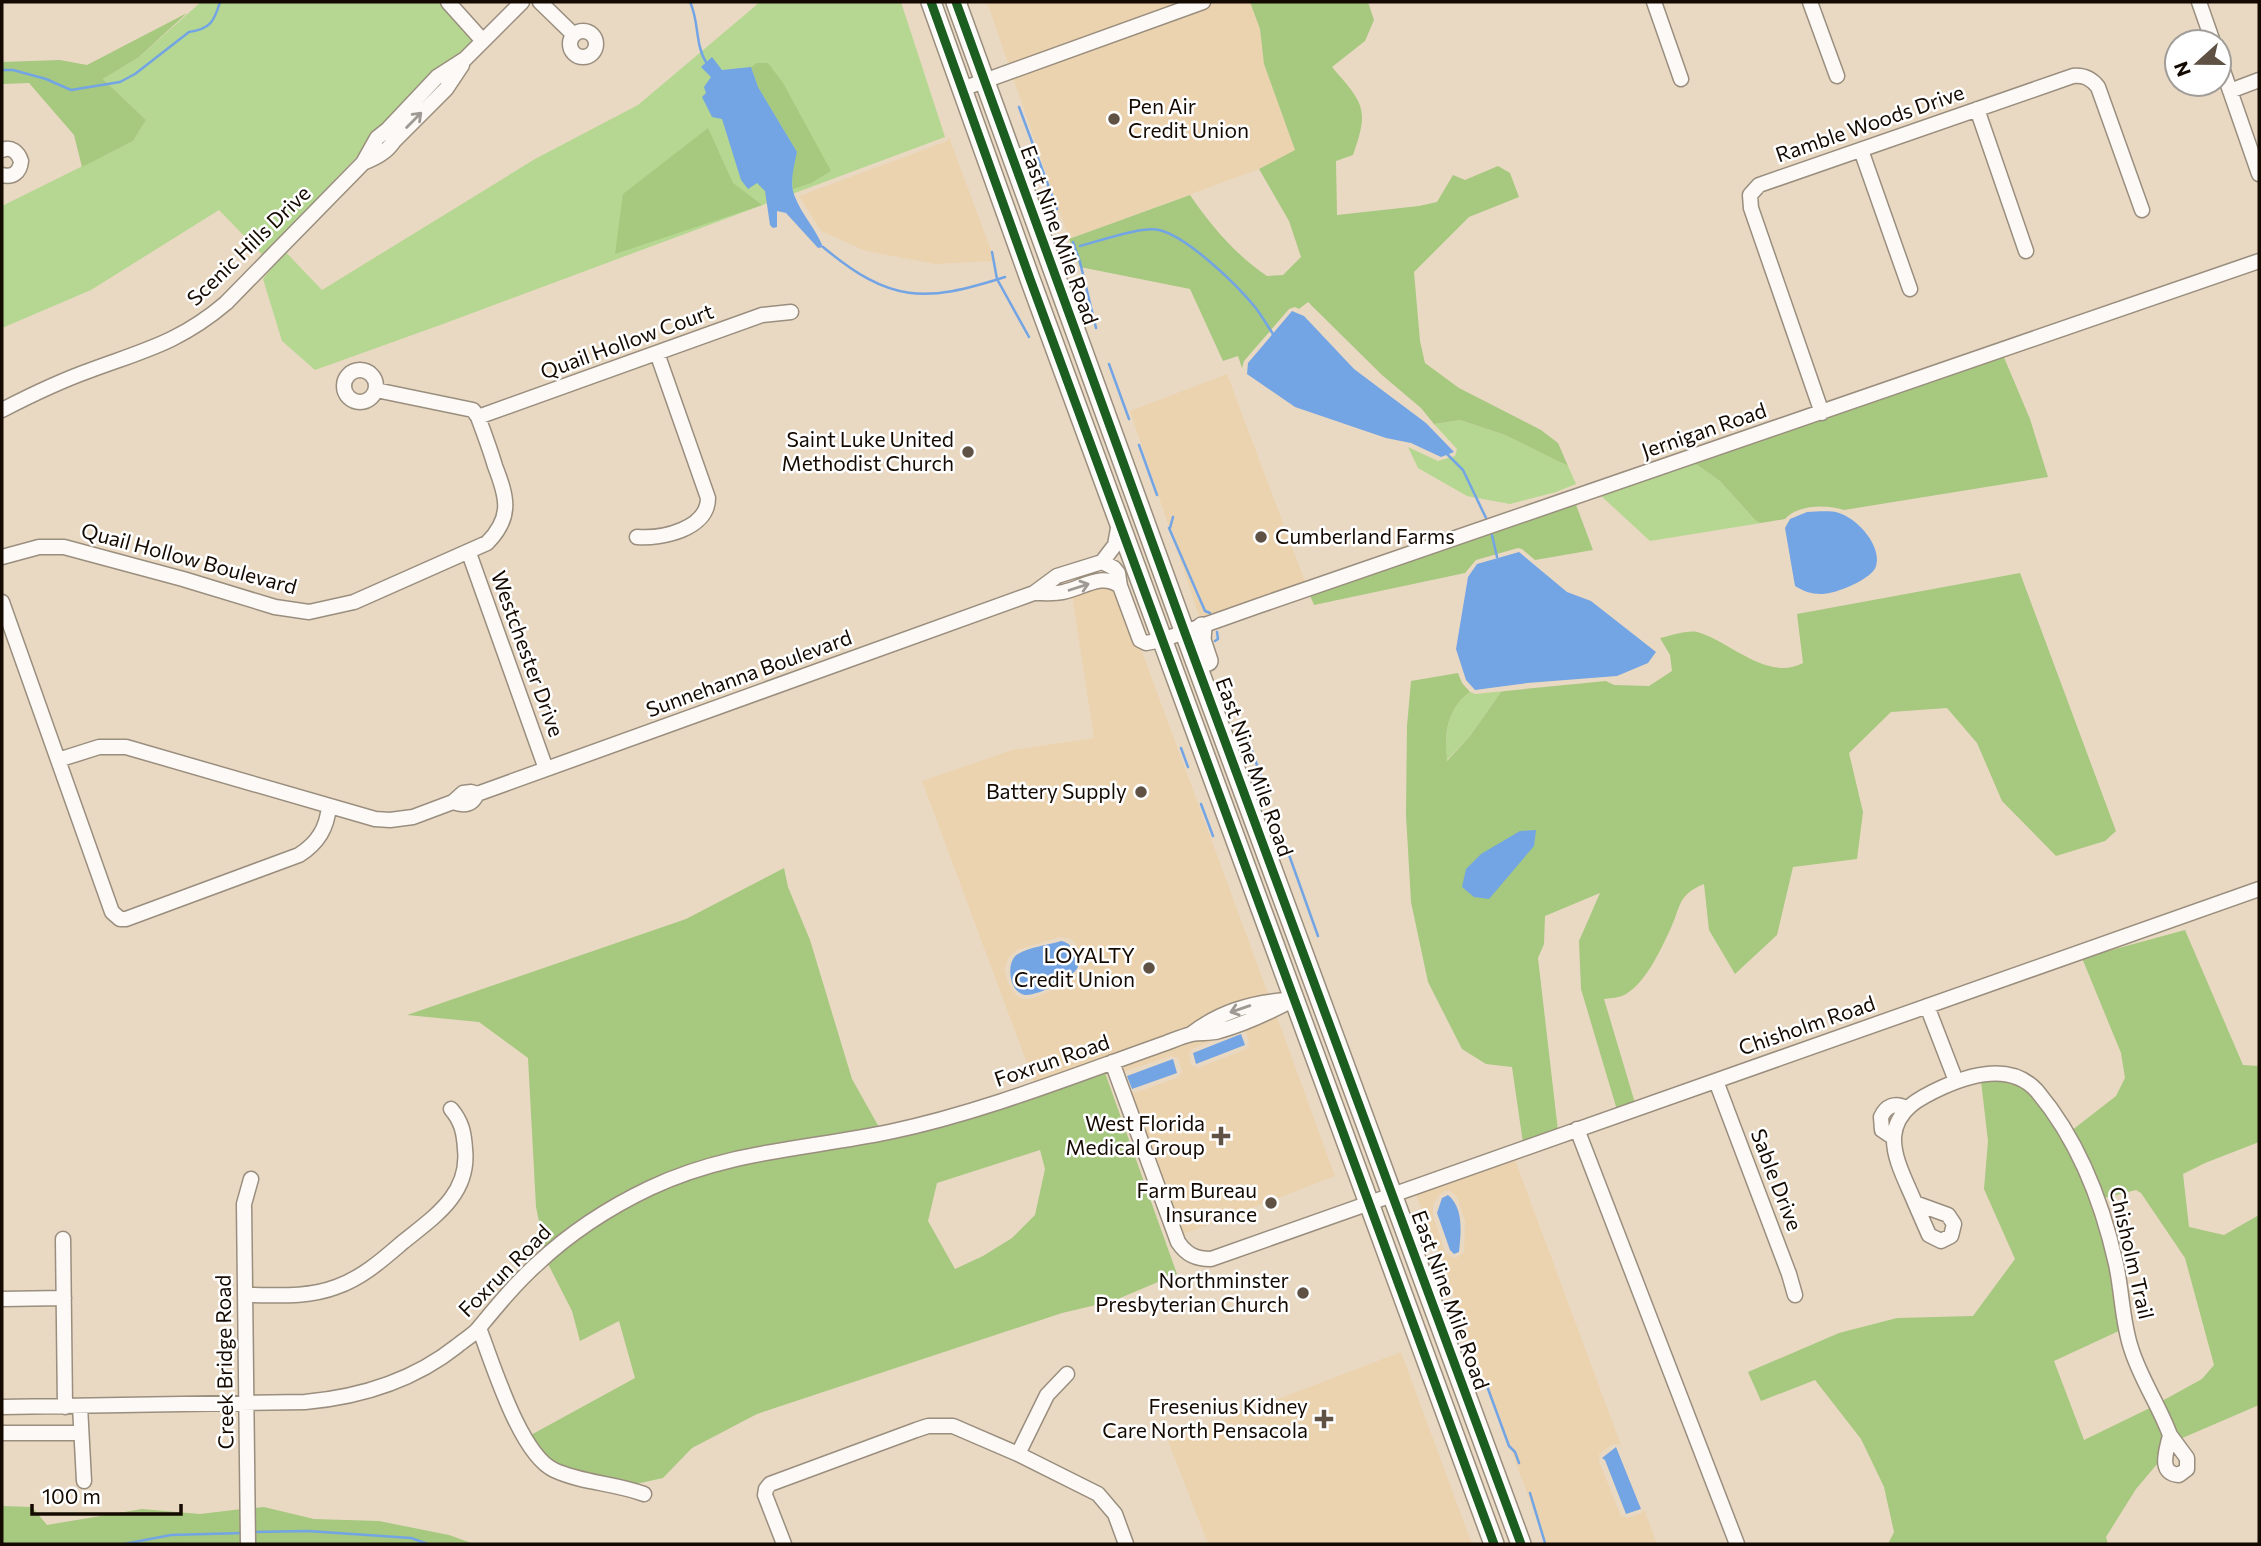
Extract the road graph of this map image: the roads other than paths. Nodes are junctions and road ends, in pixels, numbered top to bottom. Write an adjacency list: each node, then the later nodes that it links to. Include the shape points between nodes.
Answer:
1 (448, 2): 13 (street)
2 (522, 2): 13 (street, Scenic Hills Drive)
3 (540, 2): 12 (street)
4 (931, 2): 19 (main road, East Nine Mile Road)
5 (949, 2): 14 (main road)
6 (956, 2): 14 (main road, East Nine Mile Road)
7 (1203, 2): 17 (street)
8 (1654, 2): 16 (street)
9 (1810, 2): 15 (street)
10 (2199, 2): 11 (street)
11 (2208, 28)
12 (574, 35)
13 (483, 41): 34 (street, Scenic Hills Drive, via 437,77 377,138 363,163 208,318 164,344 90,370)
14 (975, 53): 17 (main road, East Nine Mile Road)
15 (1837, 76)
16 (1681, 79)
17 (984, 80): 19 (street); 46 (main road, East Nine Mile Road)
18 (2259, 80): 20 (street)
19 (961, 89): 37 (main road, East Nine Mile Road)
20 (2233, 89)
21 (2233, 98): 25 (street)
22 (1977, 109): 24 (street, Ramble Woods Drive); 27 (street, Ramble Woods Drive, via 2073,76 2087,77 2098,87); 28 (street)
23 (2, 150): 26 (street, via 12,149 21,161 18,172)
24 (1861, 150): 30 (street); 35 (street, Ramble Woods Drive, via 1759,185 1749,201)
25 (2259, 174)
26 (2, 175)
27 (2142, 210)
28 (2026, 251)
29 (2259, 261): 35 (street, Jernigan Road)
30 (1910, 289)
31 (791, 312): 32 (street, Quail Hollow Court, via 762,315)
32 (657, 353): 36 (street, Quail Hollow Court); 39 (street, via 708,505 695,524 662,536)
33 (376, 390): 36 (street, via 464,407)
34 (2, 410)
35 (1822, 412): 46 (street, Jernigan Road)
36 (478, 417): 40 (street, Quail Hollow Boulevard, via 506,505 495,536)
37 (1085, 428): 38 (main road, East Nine Mile Road); 46 (main road, via 1101,448 1161,612 1172,629)
38 (1120, 522): 42 (street, via 1115,545); 47 (main road, East Nine Mile Road)
39 (637, 537)
40 (469, 553): 41 (street, Quail Hollow Boulevard, via 354,602 309,612 275,607 64,547 39,547); 49 (street, Westchester Drive)
41 (2, 557)
42 (1102, 562): 43 (street, via 1118,573); 44 (street, Sunnehanna Boulevard, via 1057,576)
43 (1120, 586): 44 (street, Sunnehanna Boulevard, one-way to 43, via 1065,592 1104,579); 47 (street, via 1140,640)
44 (1034, 593): 49 (street, Sunnehanna Boulevard)
45 (2, 603): 48 (street)
46 (1194, 630): 47 (street, Jernigan Road); 50 (main road, East Nine Mile Road)
47 (1162, 640): 53 (main road, East Nine Mile Road)
48 (58, 760): 51 (street, Sunnehanna Boulevard, via 99,747 120,746); 51 (street, via 112,912 120,919 299,855 321,834)
49 (546, 769): 51 (street, Sunnehanna Boulevard, via 477,794 472,802 453,802 413,817 375,819)
50 (1247, 800): 53 (main road, via 1299,962); 60 (main road, East Nine Mile Road)
51 (329, 806)
52 (2259, 889): 54 (street, Chisholm Road)
53 (1294, 999): 55 (street, Foxrun Road, via 1261,1002 1212,1018 1191,1034); 60 (main road, via 1314,1011 1322,1023 1366,1142); 64 (main road, East Nine Mile Road)
54 (1927, 1006): 56 (street, Chisholm Road); 57 (street)
55 (1112, 1062): 64 (street, Chisholm Road, via 1178,1242 1189,1255 1211,1259); 70 (street, Foxrun Road, via 892,1132 732,1158 669,1180 570,1237 508,1292)
56 (1716, 1081): 59 (street, Chisholm Road); 66 (street, Sable Drive)
57 (1956, 1081): 63 (street, Chisholm Trail, via 1906,1108 1900,1118 1894,1138 1898,1161); 78 (street, Chisholm Trail, via 2001,1074 2035,1089 2052,1112 2097,1194 2116,1264 2130,1347)
58 (451, 1109): 67 (street, via 460,1120 466,1157 462,1181 442,1211 368,1272 347,1283 303,1294)
59 (1577, 1129): 62 (street, Chisholm Road); 87 (street)
60 (1379, 1158): 62 (main road, East Nine Mile Road)
61 (251, 1179): 67 (street, Creek Bridge Road, via 244,1204)
62 (1393, 1195): 64 (street, Chisholm Road); 86 (main road, East Nine Mile Road)
63 (1915, 1203)
64 (1370, 1204): 85 (main road, East Nine Mile Road)
65 (63, 1239): 68 (street)
66 (1794, 1294)
67 (245, 1295): 72 (street, Creek Bridge Road)
68 (64, 1298): 69 (street); 73 (street)
69 (2, 1299)
70 (479, 1328): 72 (street, Foxrun Road, via 416,1373 373,1390 328,1400); 81 (street, via 533,1453 553,1470)
71 (1067, 1374): 79 (street, via 1047,1395)
72 (246, 1404): 74 (street, Foxrun Road); 82 (street, Creek Bridge Road)
73 (65, 1406): 74 (street, Foxrun Road); 75 (street, Foxrun Road)
74 (80, 1406): 77 (street)
75 (2, 1407)
76 (2, 1433): 77 (street)
77 (81, 1433): 80 (street)
78 (2170, 1435)
79 (1018, 1454): 83 (street, via 953,1426 928,1426 770,1484 765,1495); 84 (street, via 1098,1494 1115,1514)
80 (84, 1480)
81 (644, 1494)
82 (248, 1544)
83 (784, 1544)
84 (1126, 1544)
85 (1494, 1544)
86 (1521, 1544)
87 (1737, 1544)

